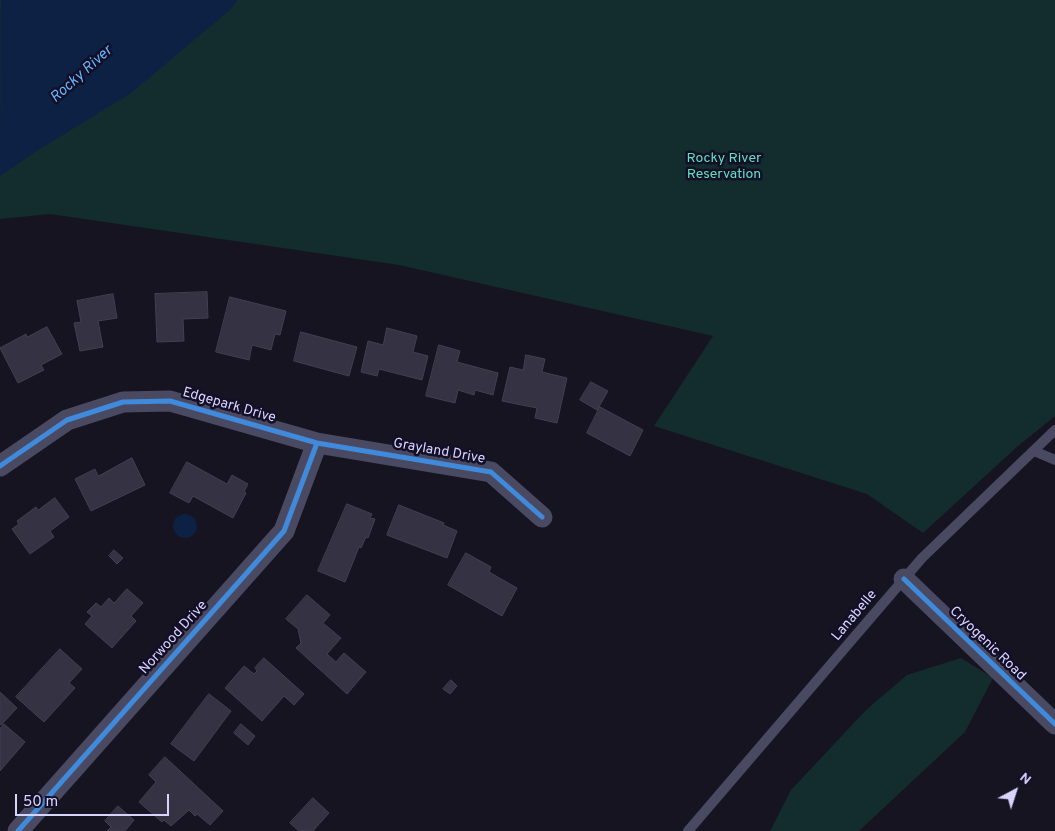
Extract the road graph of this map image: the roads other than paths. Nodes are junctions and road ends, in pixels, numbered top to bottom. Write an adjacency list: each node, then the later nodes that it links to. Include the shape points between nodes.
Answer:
1 (1055, 430): 3 (lane, Lanabelle)
2 (317, 443): 5 (street, Edgepark Drive, via 170,401 123,402 67,420); 6 (street, Grayland Drive, via 491,472); 9 (street, Norwood Drive, via 284,531)
3 (1034, 451): 4 (lane); 7 (lane, Lanabelle)
4 (1055, 460)
5 (0, 466)
6 (542, 517)
7 (904, 579): 8 (street, Cryogenic Road); 10 (lane, Lanabelle)
8 (1055, 724)
9 (18, 831)
10 (688, 831)

